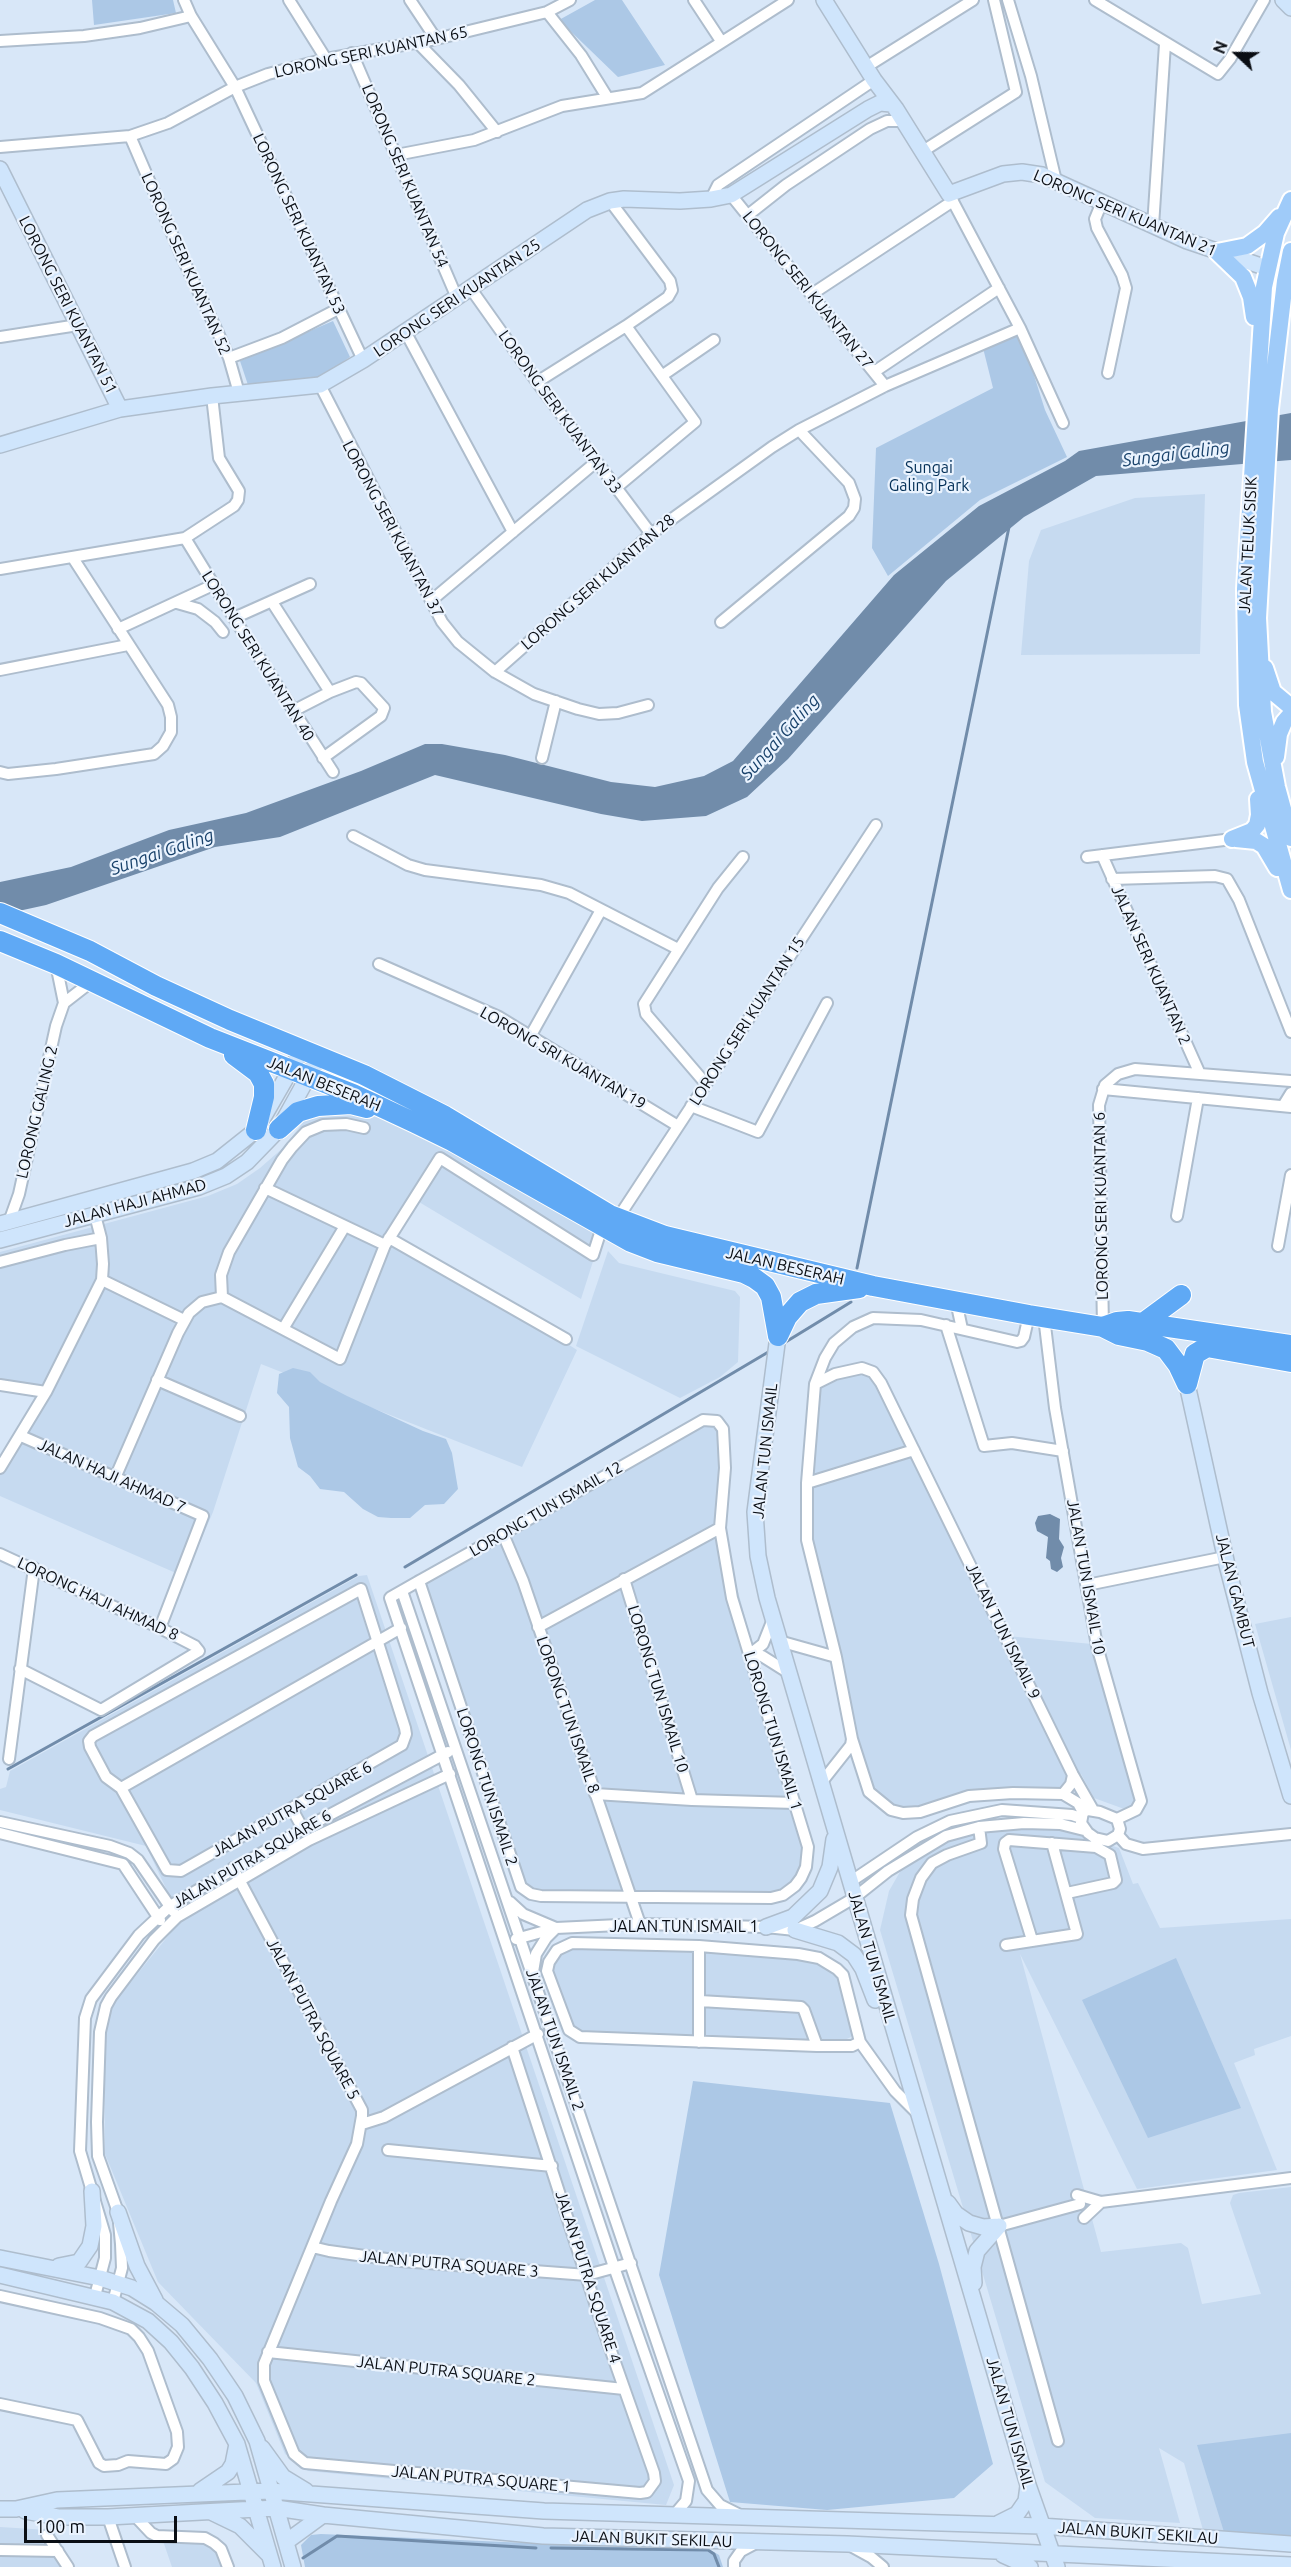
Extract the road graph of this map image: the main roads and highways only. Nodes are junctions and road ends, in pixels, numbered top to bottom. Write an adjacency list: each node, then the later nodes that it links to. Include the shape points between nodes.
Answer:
1 (1290, 201): 3 (main road, JALAN TELUK SISIK); 5 (main road, via 1255,241 1240,249 1217,252 1248,285)
2 (1291, 251): 4 (main road, JALAN TELUK SISIK)
3 (1267, 268): 4 (main road, via 1277,280); 5 (main road, JALAN TELUK SISIK)
4 (1279, 329): 6 (main road, JALAN TELUK SISIK)
5 (1258, 350): 6 (main road, JALAN TELUK SISIK)
6 (1263, 409): 7 (main road, JALAN TELUK SISIK)
7 (1258, 485): 8 (main road, JALAN TELUK SISIK, via 1262,538); 11 (main road, JALAN TELUK SISIK, via 1245,589 1247,705)
8 (1259, 650): 9 (main road, via 1273,692); 12 (main road, JALAN TELUK SISIK, via 1263,712)
9 (1291, 707)
10 (1291, 714): 12 (main road, via 1284,722 1275,749)
11 (1255, 762): 14 (main road, JALAN TELUK SISIK); 15 (main road, via 1257,825 1232,839 1256,841 1264,846)
12 (1277, 787): 13 (main road, JALAN TELUK SISIK)
13 (1291, 838)
14 (1291, 890)
15 (1291, 896)
16 (0, 913): 22 (highway, JALAN BESERAH, via 90,951 230,1020 364,1075 445,1116)
17 (0, 941): 18 (highway, JALAN BESERAH)
18 (210, 1038): 19 (highway, JALAN BESERAH, via 310,1076); 21 (highway, via 258,1073 264,1084)
19 (415, 1123): 20 (highway, via 351,1104 334,1104 298,1112); 22 (highway, JALAN BESERAH)
20 (279, 1129)
21 (260, 1138)
22 (610, 1222): 23 (highway, JALAN BESERAH); 23 (highway, JALAN BESERAH, via 657,1252 744,1273 765,1286 771,1297 778,1340 787,1317 800,1302 816,1294)
23 (873, 1286): 26 (highway, JALAN BESERAH)
24 (1181, 1295): 25 (highway)
25 (1143, 1323): 26 (highway, JALAN BESERAH, via 1117,1322); 27 (highway, JALAN BESERAH)
26 (1103, 1327): 28 (highway, via 1166,1349 1186,1384 1195,1354 1207,1347)
27 (1291, 1345)
28 (1291, 1362)

